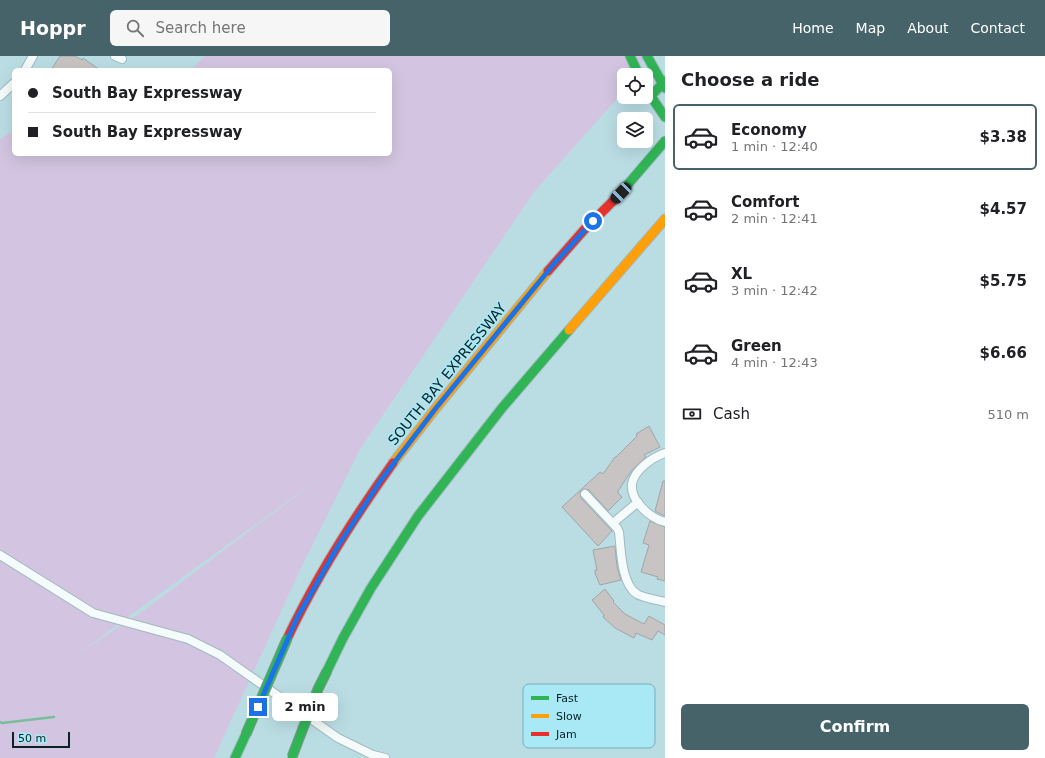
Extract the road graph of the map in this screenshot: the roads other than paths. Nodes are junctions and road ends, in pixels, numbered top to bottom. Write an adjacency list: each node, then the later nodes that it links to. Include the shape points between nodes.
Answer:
1 (34, 56): 4 (street)
2 (630, 56): 5 (main road)
3 (647, 56): 7 (main road)
4 (26, 68)
5 (636, 68)
6 (12, 85): 9 (street)
7 (664, 85): 8 (main road)
8 (653, 90)
9 (0, 96)
10 (653, 100): 11 (main road)
11 (663, 114)
12 (665, 142): 21 (main road, SOUTH BAY EXPRESSWAY, bridge, via 553,265 403,450 363,505 297,618)
13 (665, 219): 22 (main road, bridge, via 502,408 418,516 371,588 343,638 318,689)
14 (665, 453): 16 (street, via 648,462 634,478 632,484)
15 (585, 494): 18 (street)
16 (638, 502): 17 (street, via 652,516); 18 (street)
17 (665, 522)
18 (613, 523): 20 (street, via 619,532 626,580 637,594)
19 (0, 555): 23 (street, via 93,613 188,639 220,655 338,738)
20 (665, 602)
21 (235, 758)
22 (291, 758)
23 (385, 758)

